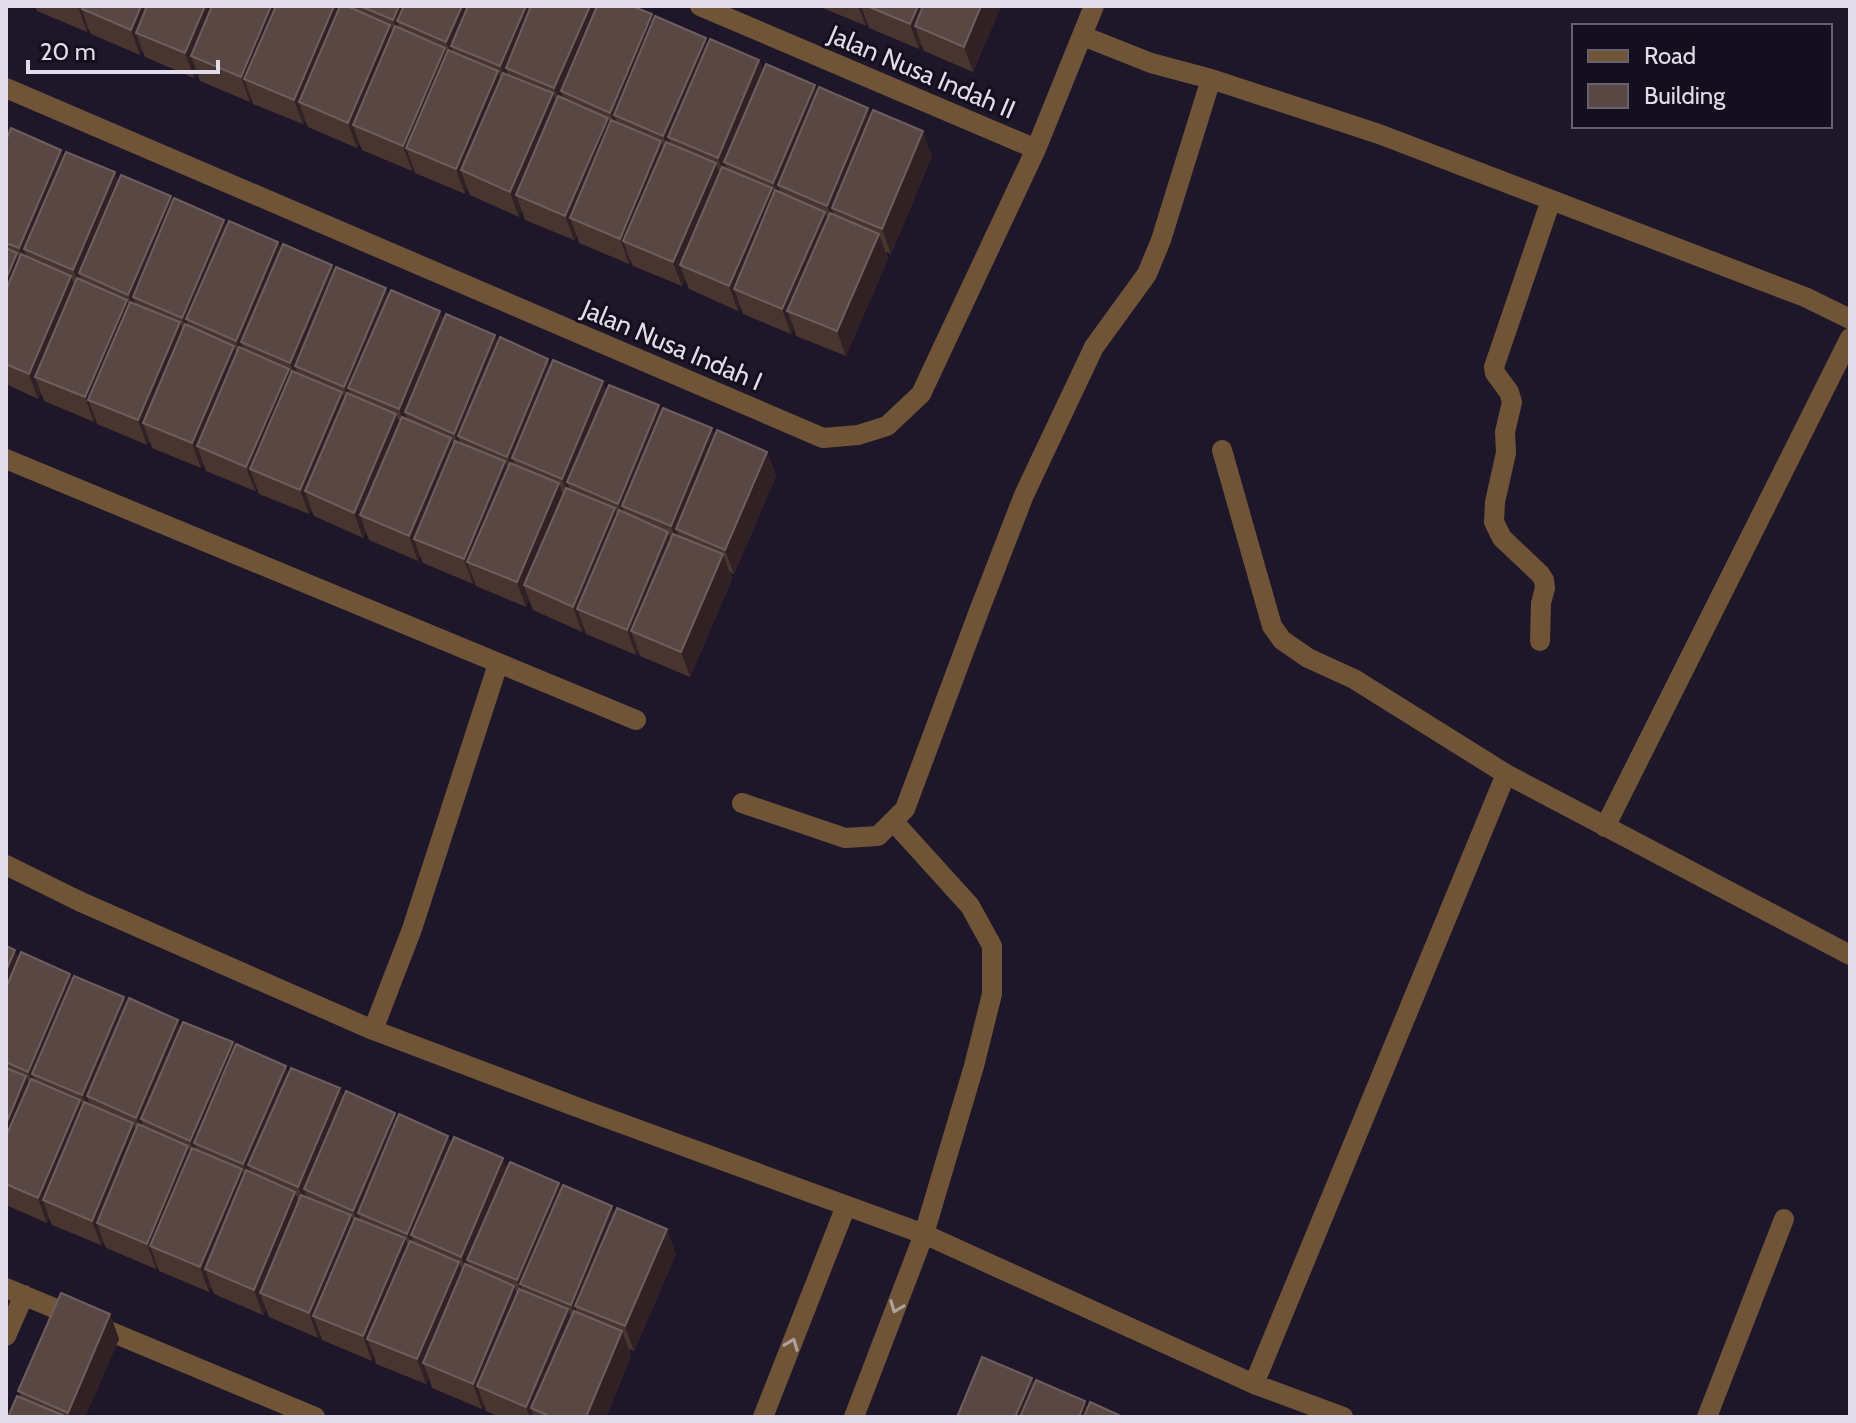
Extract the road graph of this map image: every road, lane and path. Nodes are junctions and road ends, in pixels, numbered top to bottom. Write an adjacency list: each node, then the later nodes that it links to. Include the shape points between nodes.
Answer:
1 (700, 6): 6 (street, Jalan Nusa Indah II)
2 (1094, 6): 3 (street, Jalan Nusa Indah I)
3 (1083, 36): 4 (street); 6 (street, Jalan Nusa Indah I)
4 (1207, 78): 7 (street, via 1379,134); 17 (street, via 1161,240 1137,289 1094,347 1024,495 905,809)
5 (6, 88): 6 (street, Jalan Nusa Indah I, via 823,438 887,426 921,394)
6 (1036, 149)
7 (1551, 200): 8 (street); 12 (street, via 1494,367 1512,402 1494,522 1502,538 1544,580)
8 (1850, 319)
9 (1850, 338): 18 (street)
10 (1222, 450): 15 (street, via 1272,626 1282,640)
11 (6, 459): 13 (street)
12 (1540, 641)
13 (498, 664): 14 (street); 21 (street, via 412,929)
14 (636, 720)
15 (1506, 774): 18 (street); 27 (street)
16 (742, 803): 17 (street, via 845,838 878,836)
17 (893, 821): 24 (street, via 970,906 992,946 992,994)
18 (1605, 827): 20 (street)
19 (6, 865): 21 (street)
20 (1850, 955)
21 (373, 1030): 22 (street)
22 (846, 1206): 24 (street); 29 (street, one-way to 22)
23 (1784, 1219): 32 (street)
24 (924, 1234): 27 (street); 30 (street, one-way to 30)
25 (15, 1291): 26 (street); 28 (street)
26 (6, 1336)
27 (1254, 1384): 31 (street)
28 (315, 1417)
29 (763, 1417)
30 (854, 1417)
31 (1343, 1417)
32 (1707, 1417)

